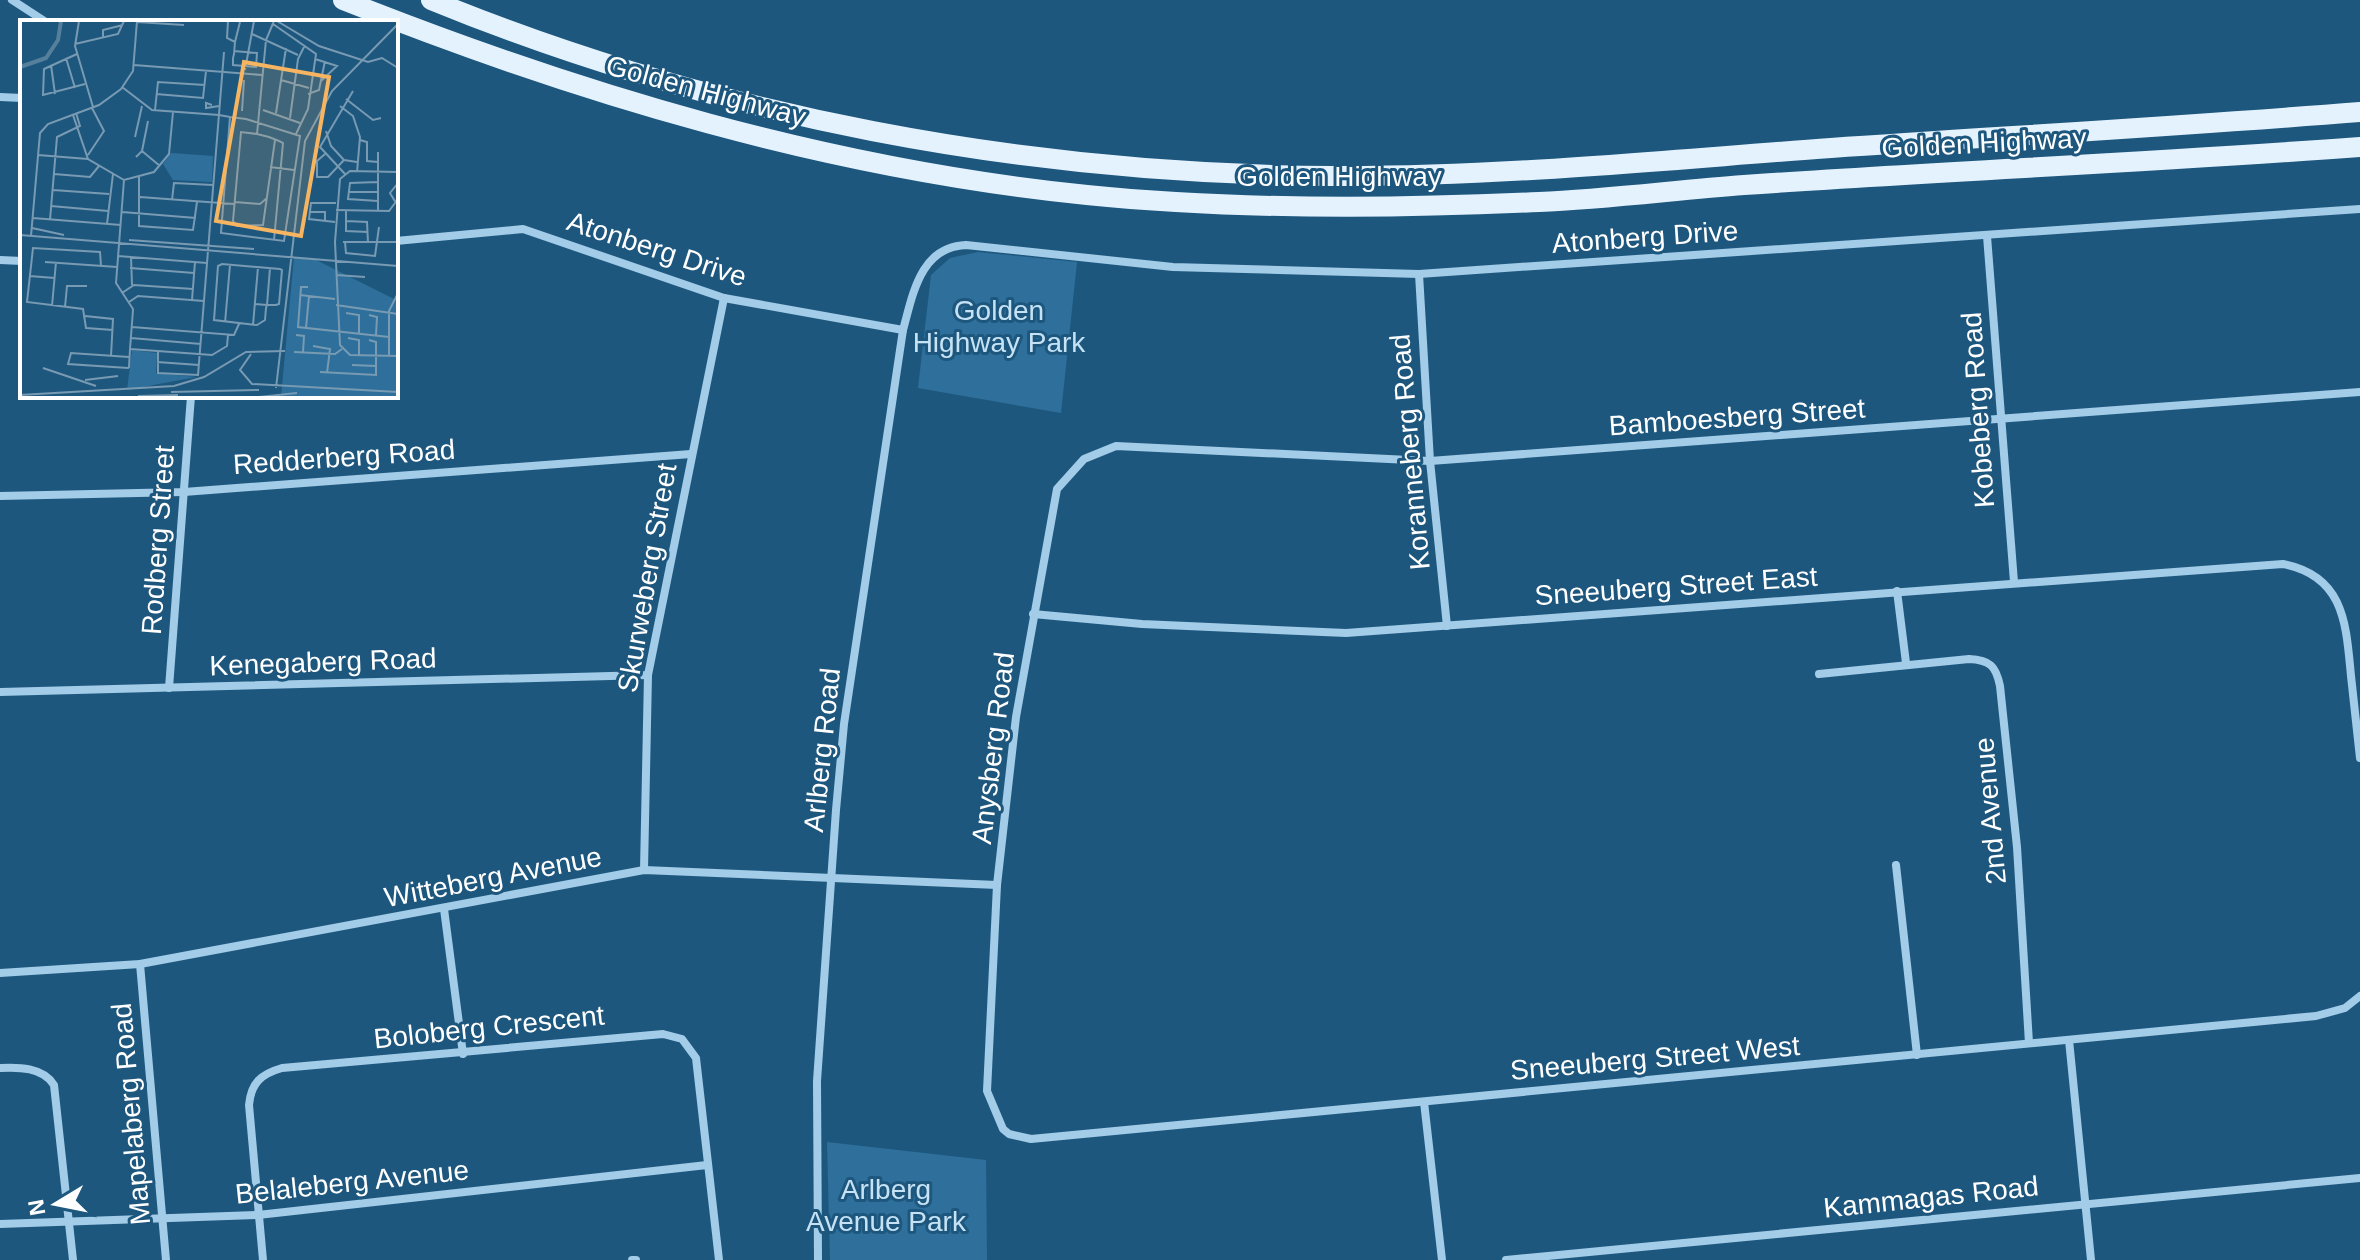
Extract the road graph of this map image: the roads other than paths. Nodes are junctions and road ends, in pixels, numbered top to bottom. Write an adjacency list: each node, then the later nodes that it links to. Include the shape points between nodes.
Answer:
1 (12, 0): 4 (street)
2 (343, 0): 5 (main road, Golden Highway)
3 (431, 0): 9 (main road, Golden Highway, via 593,59 784,112 945,145 1137,169 1330,176 1507,172)
4 (43, 20)
5 (393, 20)
6 (398, 22): 10 (main road, Golden Highway, via 665,112 768,139 980,182 1175,202 1539,202)
7 (0, 97): 8 (street)
8 (20, 98)
9 (2360, 112)
10 (2360, 147)
11 (2360, 209): 12 (street, Atonberg Drive)
12 (1987, 236): 17 (street, Atonberg Drive); 22 (street, Kobeberg Road)
13 (398, 241): 18 (street, Atonberg Drive, via 523,229)
14 (935, 255): 17 (street, Atonberg Drive, via 966,245 1173,267); 19 (street, Arlberg Road, via 922,271)
15 (0, 260): 16 (street)
16 (20, 261)
17 (1419, 274): 25 (street, Koranneberg Road)
18 (724, 298): 19 (street, Atonberg Drive); 24 (street, Skurweberg Street)
19 (903, 330): 40 (street, Arlberg Road, via 844,724)
20 (2360, 392): 22 (street, Bamboesberg Street)
21 (191, 398): 26 (street, Rodberg Street)
22 (2000, 420): 25 (street, Bamboesberg Street); 28 (street, Kobeberg Road)
23 (1116, 446): 25 (street, Bamboesberg Street); 30 (street, Anysberg Road, via 1084,459 1057,489)
24 (691, 454): 26 (street, Redderberg Road); 34 (street, Skurweberg Street)
25 (1430, 461): 31 (street, Koranneberg Road)
26 (184, 492): 27 (street, Redderberg Road); 35 (street, Rodberg Street)
27 (0, 496)
28 (2014, 582): 29 (street, Sneeuberg Street East); 37 (street, Sneeuberg Street East, via 2297,567 2318,579 2339,603)
29 (1897, 591): 31 (street, Sneeuberg Street East); 32 (street)
30 (1033, 614): 31 (street, Sneeuberg Street East, via 1331,633); 41 (street, Anysberg Road)
31 (1447, 626)
32 (1906, 663): 33 (street, 2nd Avenue); 47 (street, 2nd Avenue, via 1980,660 1993,665 1998,675 2017,847)
33 (1819, 674)
34 (648, 675): 35 (street, Kenegaberg Road); 39 (street, Skurweberg Street)
35 (169, 688): 36 (street, Kenegaberg Road)
36 (0, 692)
37 (2360, 758)
38 (1896, 865): 49 (street)
39 (644, 870): 40 (street, Witteberg Avenue); 42 (street, Witteberg Avenue)
40 (831, 875): 41 (street, Witteberg Avenue); 64 (street, Arlberg Road, via 817,1081)
41 (997, 885): 51 (street, Anysberg Road)
42 (444, 909): 43 (street, Witteberg Avenue); 48 (street)
43 (140, 964): 44 (street, Witteberg Avenue); 57 (street, Mapelaberg Road)
44 (0, 973)
45 (2356, 999): 46 (street, Sneeuberg Street West, via 2316,1016)
46 (2069, 1040): 47 (street, Sneeuberg Street West); 55 (street)
47 (2029, 1043): 49 (street, Sneeuberg Street West)
48 (463, 1054): 53 (street, Boloberg Crescent, via 618,1036 663,1034 682,1039 696,1058); 56 (street, Boloberg Crescent, via 282,1068 261,1076 251,1088 249,1105)
49 (1917, 1055): 52 (street, Sneeuberg Street West)
50 (0, 1068): 59 (street, via 33,1071 54,1085)
51 (987, 1091): 52 (street, Sneeuberg Street West, via 1003,1129 1031,1139)
52 (1424, 1102): 65 (street)
53 (707, 1165): 56 (street, Belaleberg Avenue); 63 (street, Boloberg Crescent)
54 (2360, 1178): 55 (street, Kammagas Road)
55 (2085, 1204): 66 (street, Kammagas Road); 67 (street)
56 (258, 1215): 57 (street, Belaleberg Avenue); 62 (street, Boloberg Crescent)
57 (162, 1221): 59 (street, Belaleberg Avenue); 61 (street, Mapelaberg Road)
58 (0, 1224): 59 (street, Belaleberg Avenue)
59 (69, 1224): 60 (street)
60 (73, 1260)
61 (166, 1260)
62 (263, 1260)
63 (719, 1260)
64 (818, 1260)
65 (1442, 1260)
66 (1506, 1260)
67 (2091, 1260)

